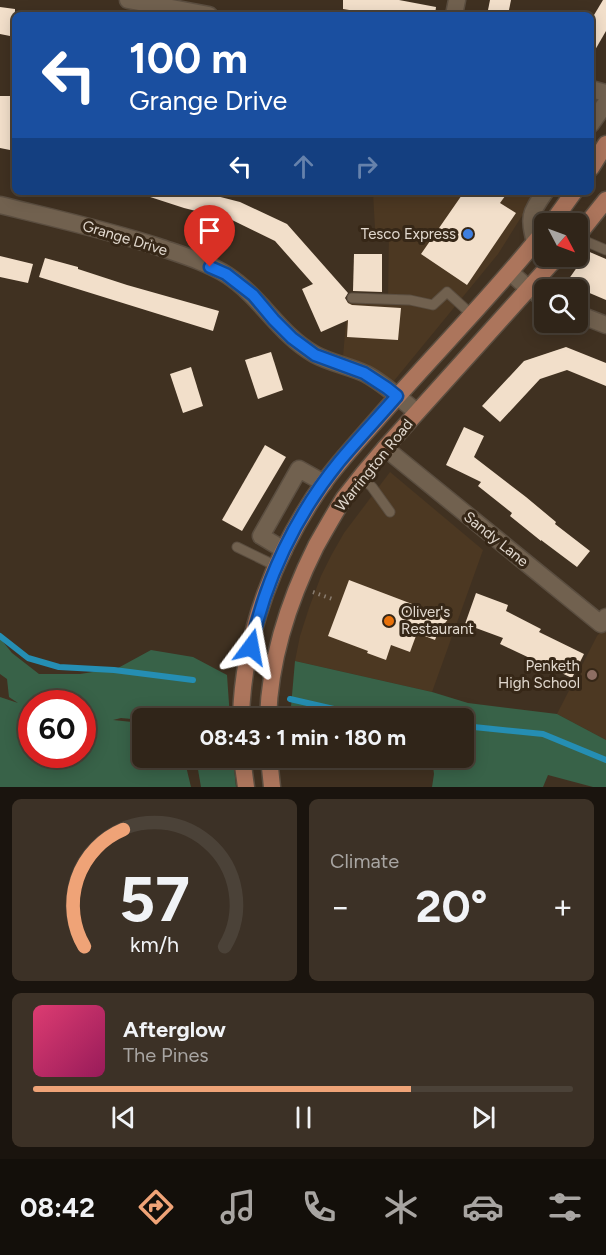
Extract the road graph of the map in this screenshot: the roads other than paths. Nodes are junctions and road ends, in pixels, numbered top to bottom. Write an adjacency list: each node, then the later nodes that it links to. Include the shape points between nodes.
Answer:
1 (128, 0): 2 (street)
2 (193, 12)
3 (606, 103): 4 (street)
4 (594, 120)
5 (606, 144): 6 (main road)
6 (594, 163)
7 (543, 195): 13 (street, Warrington Road, via 532,211)
8 (572, 195): 11 (main road)
9 (606, 200): 12 (main road)
10 (0, 205): 25 (street, Grange Drive, via 195,259 226,274 253,295 274,320 315,355 364,373)
11 (559, 213)
12 (588, 223)
13 (534, 227)
14 (588, 241): 16 (lane)
15 (534, 244): 18 (main road, Warrington Road)
16 (606, 250)
17 (548, 267): 19 (main road, Warrington Road)
18 (510, 272): 19 (street); 22 (main road, Warrington Road)
19 (529, 289): 20 (street); 26 (main road, Warrington Road)
20 (534, 292)
21 (352, 298): 22 (lane, via 434,305 447,292)
22 (471, 314): 25 (main road, Warrington Road)
23 (588, 318): 24 (street)
24 (606, 326)
25 (397, 396): 26 (street, Grange Drive); 29 (main road, Warrington Road)
26 (417, 412): 27 (main road, Warrington Road)
27 (385, 448): 28 (main road, Warrington Road); 35 (street, Sandy Lane, via 601,624)
28 (361, 477): 30 (lane); 34 (main road, Warrington Road, via 328,523)
29 (324, 483): 32 (main road, Warrington Road); 32 (street, Warrington Road, via 299,469 261,536)
30 (390, 513)
31 (237, 547): 33 (lane)
32 (284, 550): 33 (main road, Warrington Road)
33 (276, 566): 34 (main road); 36 (main road, Warrington Road, via 255,626)
34 (301, 576): 37 (main road, Warrington Road, via 282,629)
35 (606, 617)
36 (241, 708)
37 (269, 708)
38 (243, 768): 40 (main road)
39 (270, 768): 41 (main road)
40 (246, 787)
41 (272, 787)

